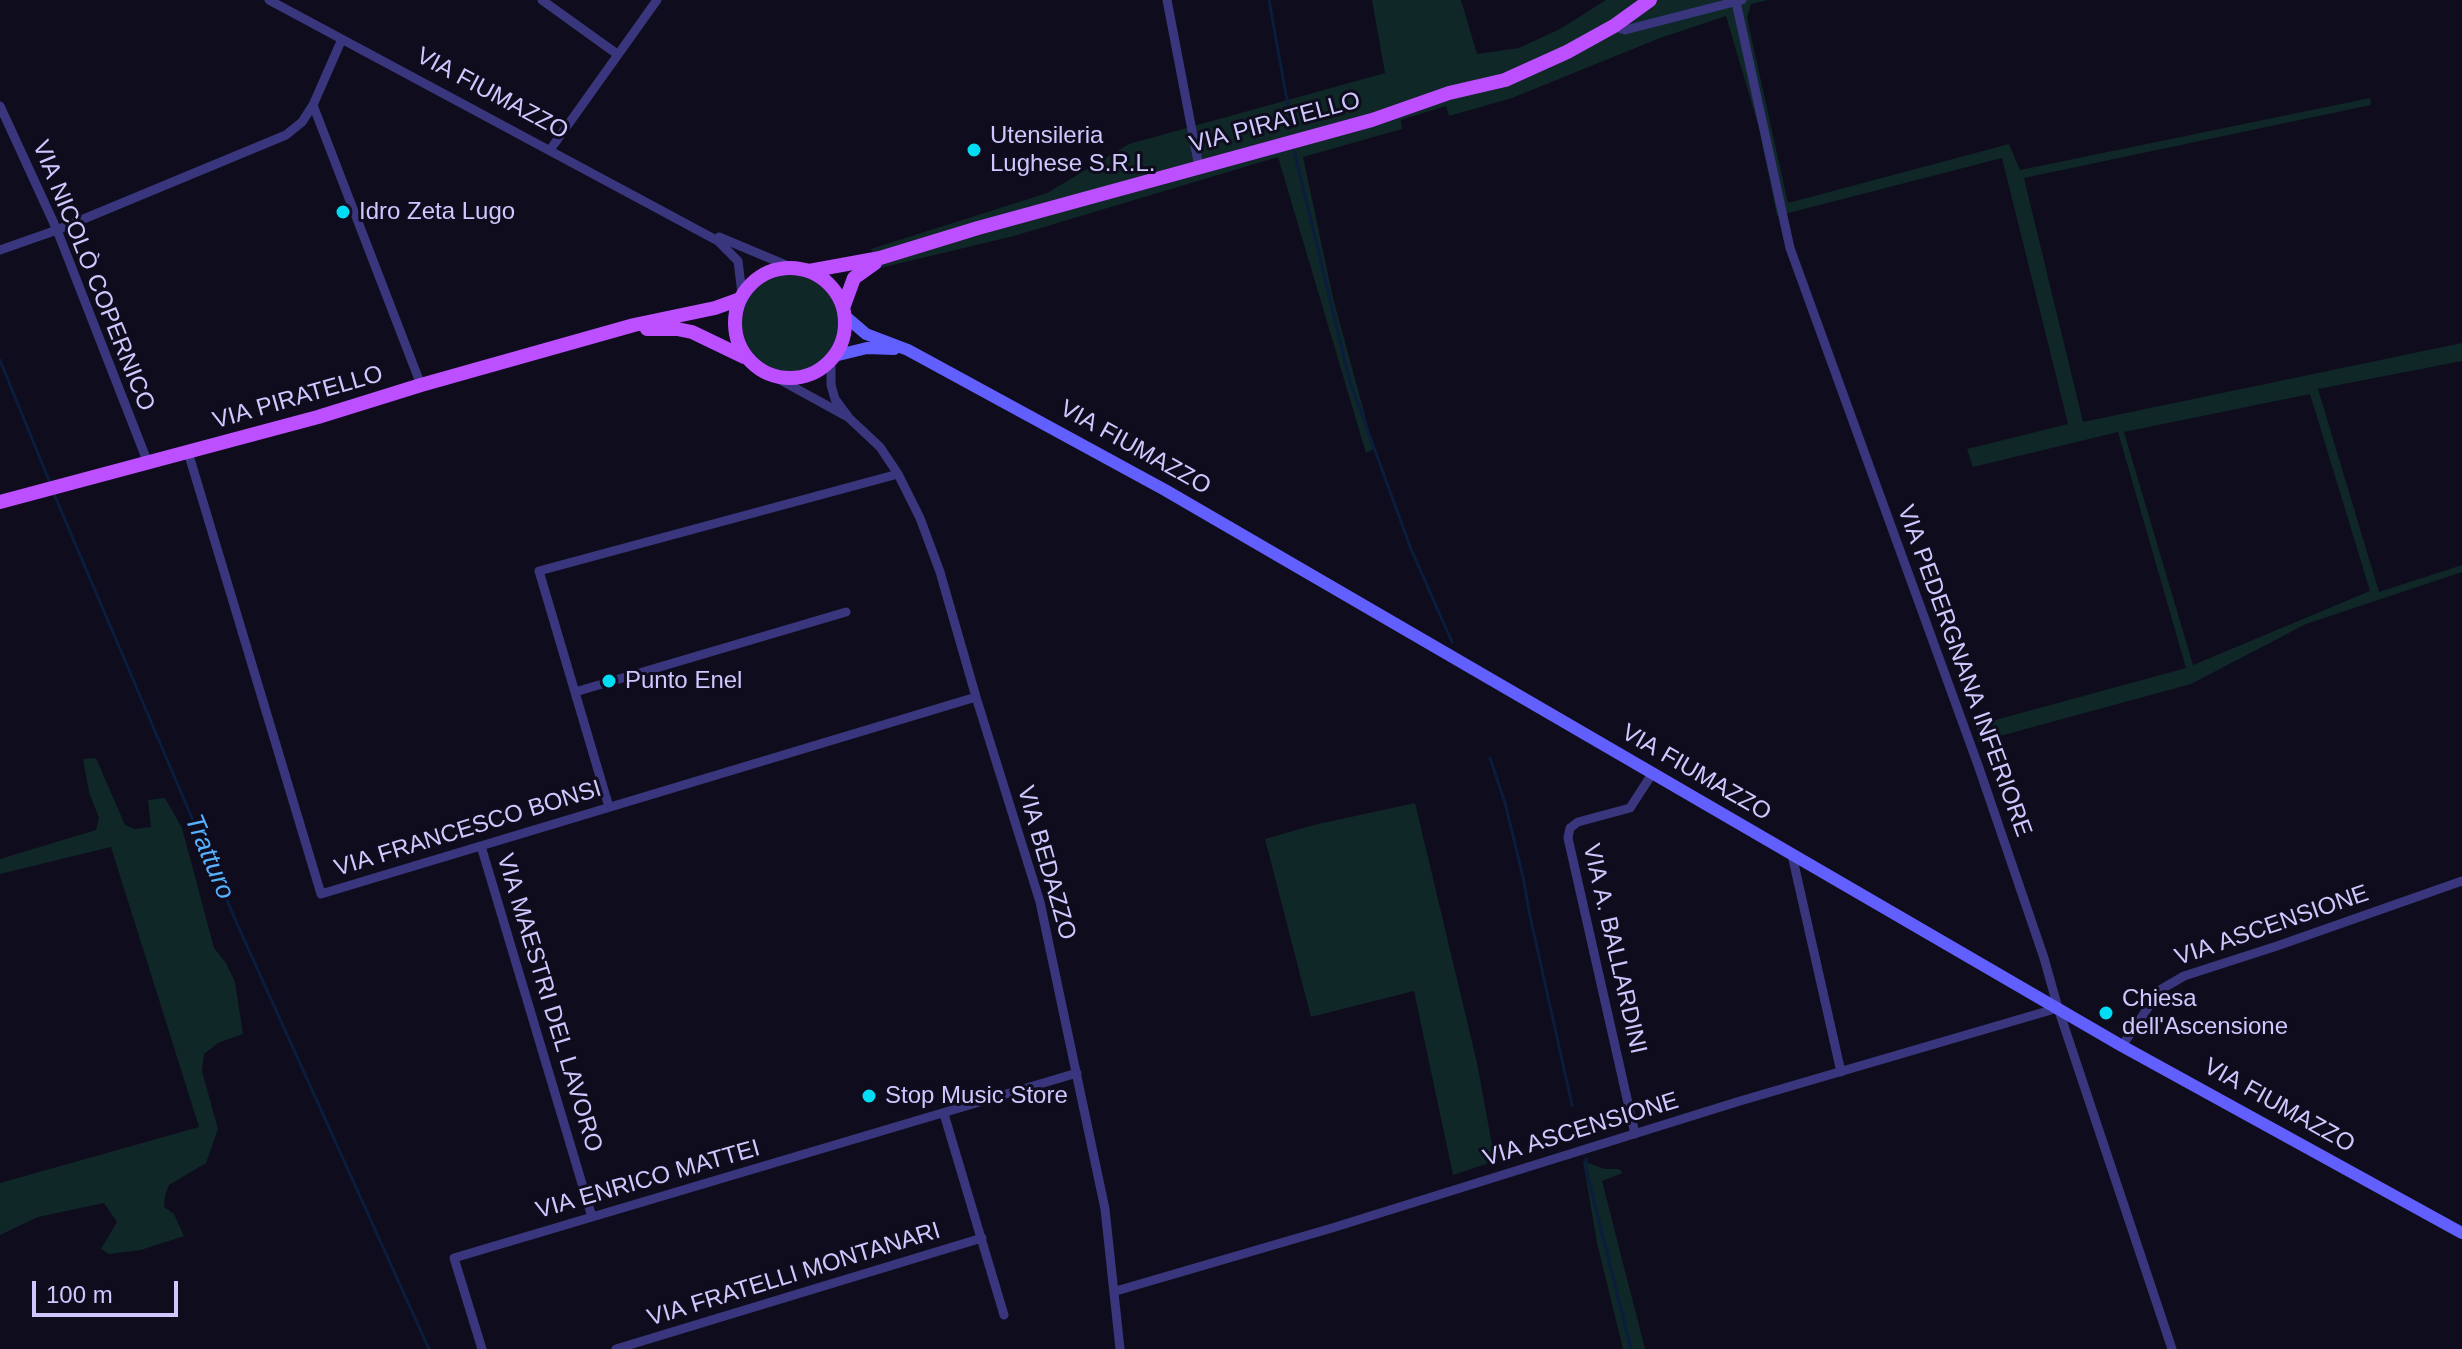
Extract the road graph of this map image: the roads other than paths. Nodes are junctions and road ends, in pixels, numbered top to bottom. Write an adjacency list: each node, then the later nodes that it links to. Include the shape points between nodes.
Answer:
1 (269, 0): 8 (street, VIA FIUMAZZO)
2 (542, 0): 9 (street)
3 (657, 0): 9 (street)
4 (1167, 0): 13 (street)
5 (1650, 0): 7 (main road, VIA PIRATELLO)
6 (1739, 1): 7 (street, VIA PIRATELLO, via 1625,30); 41 (street, VIA PEDERGNANA INFERIORE, via 1790,248 1978,765)
7 (1614, 26): 13 (main road, VIA PIRATELLO, via 1505,80)
8 (342, 39): 10 (street); 12 (street, VIA FIUMAZZO)
9 (617, 54): 12 (street)
10 (313, 105): 15 (street, via 286,135); 27 (street)
11 (0, 106): 15 (street, VIA NICOLÒ COPERNICO)
12 (550, 150): 14 (street, VIA FIUMAZZO)
13 (1199, 167): 17 (main road, VIA PIRATELLO)
14 (695, 228): 18 (street, VIA FIUMAZZO); 20 (street, VIA FIUMAZZO, via 736,257)
15 (57, 230): 16 (street); 30 (street, VIA NICOLÒ COPERNICO)
16 (0, 250)
17 (894, 254): 19 (main road, VIA PIRATELLO); 21 (main road, VIA PIRATELLO, via 854,278)
18 (793, 268): 19 (main road); 20 (main road, via 759,277)
19 (809, 271): 21 (main road, via 827,282)
20 (741, 297): 22 (main road, VIA PIRATELLO); 24 (main road, via 734,323)
21 (844, 312): 23 (street, VIA FIUMAZZO, via 866,334); 25 (main road, via 845,330)
22 (607, 334): 24 (main road, VIA PIRATELLO, via 677,329); 27 (main road, VIA PIRATELLO)
23 (908, 350): 25 (street, VIA FIUMAZZO, via 867,348); 36 (street, VIA FIUMAZZO, via 1165,490)
24 (746, 358): 26 (main road)
25 (833, 358): 26 (main road, via 810,375); 28 (street, VIA BEDAZZO, via 832,392)
26 (775, 377): 28 (street, VIA BEDAZZO)
27 (421, 385): 29 (main road, VIA PIRATELLO)
28 (849, 418): 31 (street, VIA BEDAZZO, via 880,447)
29 (188, 452): 30 (main road, VIA PIRATELLO); 38 (street, VIA FRANCESCO BONSI, via 321,894)
30 (148, 463): 32 (main road, VIA PIRATELLO)
31 (898, 474): 34 (street, via 539,571); 35 (street, VIA BEDAZZO, via 940,572)
32 (0, 502)
33 (846, 612): 34 (street)
34 (575, 692): 37 (street)
35 (976, 697): 37 (street, VIA FRANCESCO BONSI); 44 (street, VIA BEDAZZO, via 1040,902)
36 (1652, 774): 39 (street, VIA FIUMAZZO); 46 (street, VIA A. BALLARDINI, via 1630,808 1578,822 1568,838)
37 (609, 807): 38 (street, VIA FRANCESCO BONSI)
38 (481, 846): 47 (street, VIA MAESTRI DEL LAVORO)
39 (1792, 855): 41 (street, VIA FIUMAZZO); 43 (street)
40 (2462, 881): 42 (street, VIA ASCENSIONE, via 2184,976 2160,990)
41 (2058, 1008): 42 (street, VIA FIUMAZZO); 43 (street, VIA ASCENSIONE); 55 (street, VIA PEDERGNANA INFERIORE)
42 (2122, 1046): 48 (street, VIA FIUMAZZO)
43 (1841, 1072): 46 (street, VIA ASCENSIONE)
44 (1077, 1073): 45 (street, VIA ENRICO MATTEI); 50 (street, VIA BEDAZZO)
45 (944, 1114): 47 (street, VIA ENRICO MATTEI); 49 (street)
46 (1635, 1134): 50 (street, VIA ASCENSIONE)
47 (592, 1217): 52 (street, VIA ENRICO MATTEI, via 454,1258)
48 (2462, 1233)
49 (982, 1238): 51 (street); 53 (street, VIA FRATELLI MONTANARI)
50 (1116, 1291): 54 (street, VIA BEDAZZO)
51 (1004, 1315)
52 (482, 1349)
53 (616, 1349)
54 (1120, 1349)
55 (2172, 1349)

